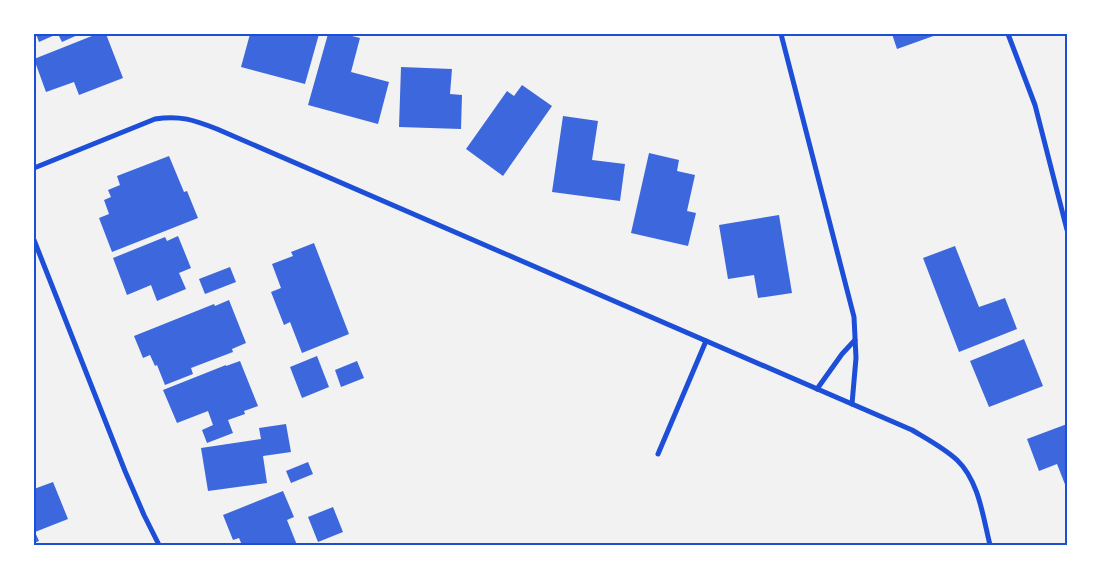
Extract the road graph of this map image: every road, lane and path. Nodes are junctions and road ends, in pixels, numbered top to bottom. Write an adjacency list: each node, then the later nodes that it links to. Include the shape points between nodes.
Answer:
1 (781, 34): 6 (street, via 851,303)
2 (1008, 34): 4 (street, via 1035,105)
3 (34, 168): 7 (street, via 155,119 186,118)
4 (1067, 230)
5 (34, 240): 11 (street, via 127,476)
6 (855, 340): 8 (street); 9 (street)
7 (706, 341): 8 (street); 10 (street)
8 (817, 389): 9 (street)
9 (852, 404): 12 (street, via 912,430 958,461 975,490)
10 (658, 454)
11 (159, 545)
12 (990, 545)

